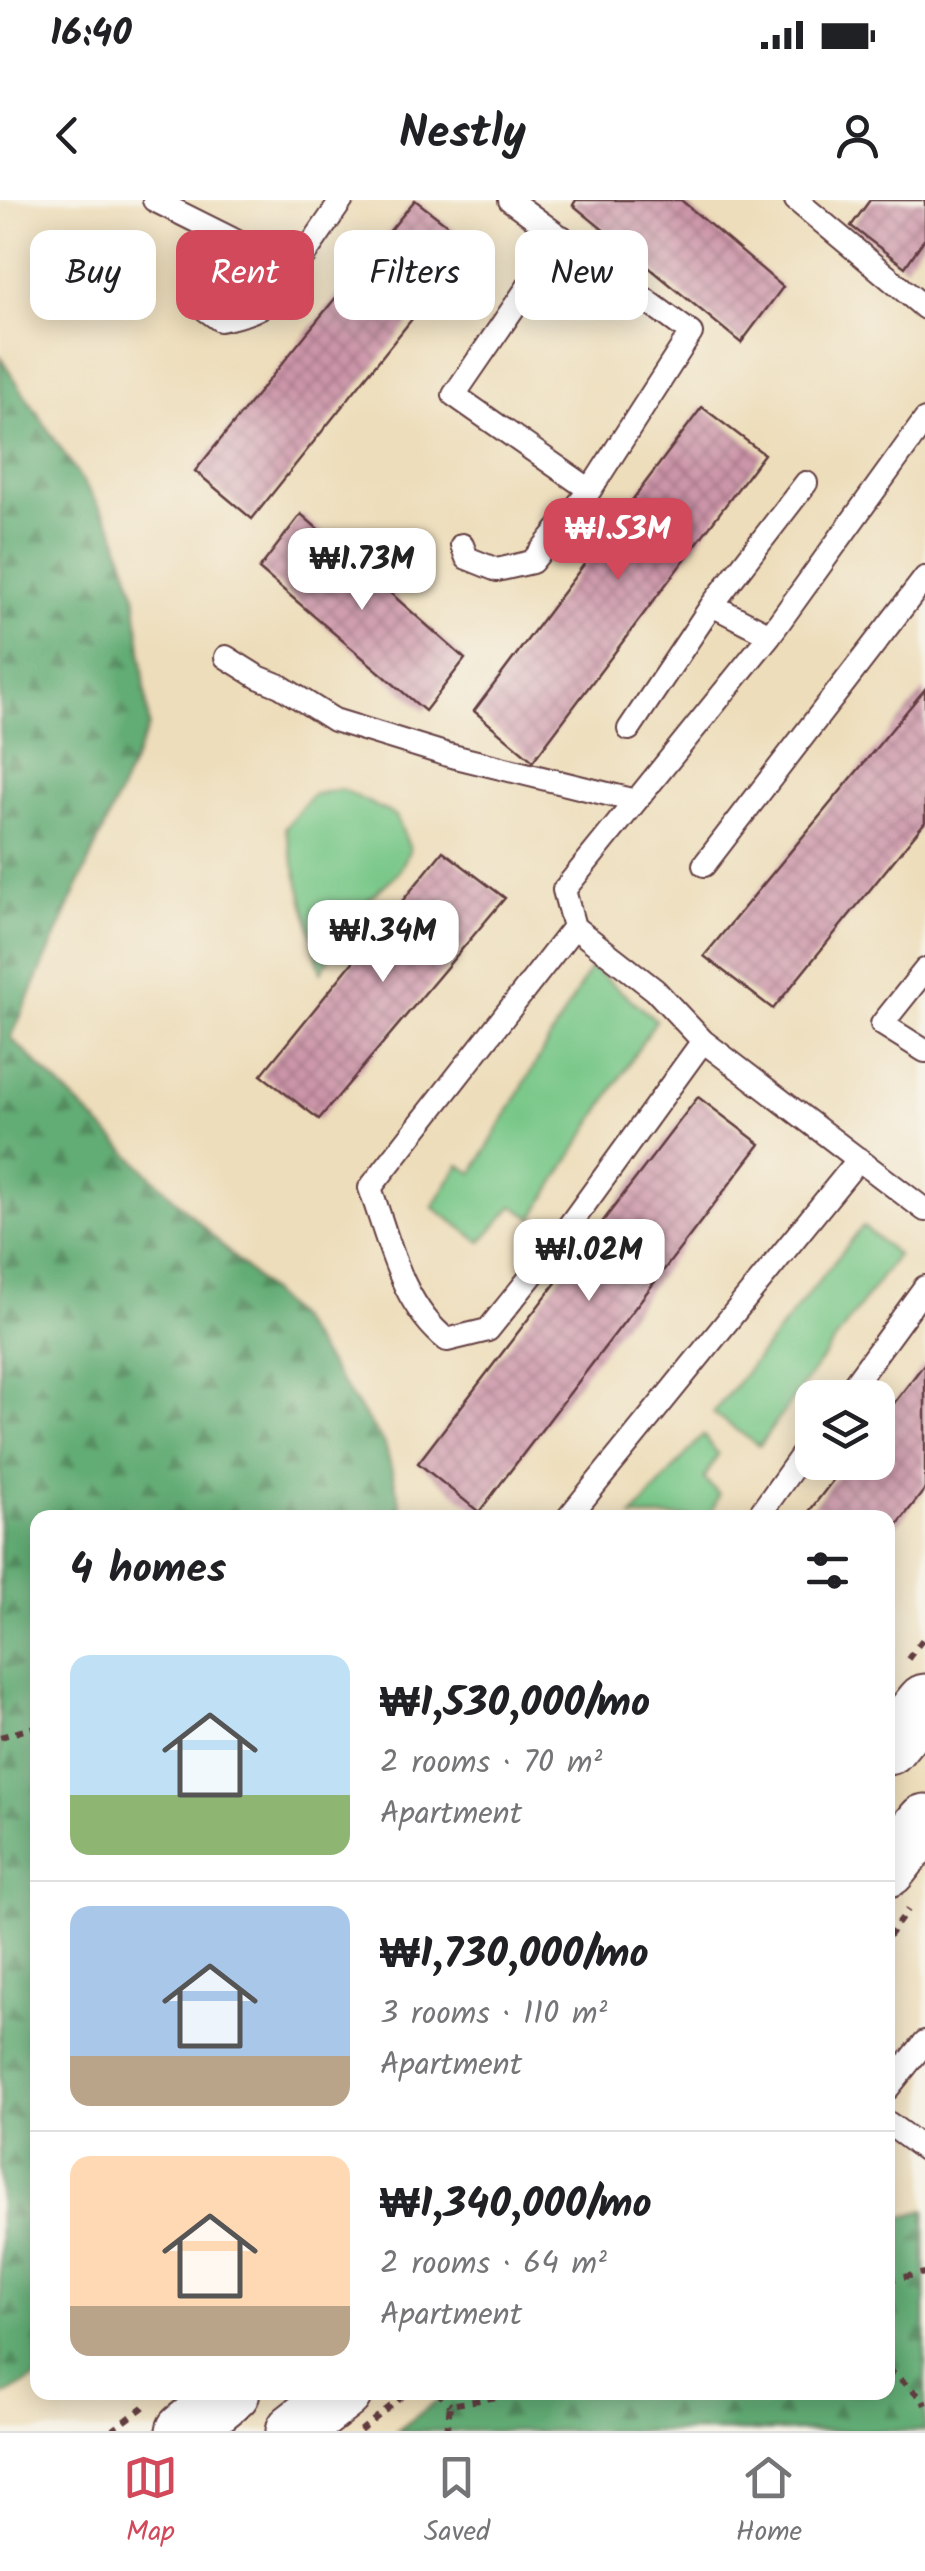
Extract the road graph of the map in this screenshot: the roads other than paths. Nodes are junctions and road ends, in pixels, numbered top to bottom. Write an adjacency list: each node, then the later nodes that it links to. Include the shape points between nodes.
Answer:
1 (154, 200): 5 (lane)
2 (342, 200): 7 (lane)
3 (510, 200): 6 (lane)
4 (806, 203): 10 (lane)
5 (214, 230)
6 (552, 230)
7 (314, 241)
8 (648, 301): 13 (lane, via 691,333)
9 (515, 305): 13 (lane, via 454,394)
10 (925, 308)
11 (925, 420): 17 (lane)
12 (806, 483): 16 (lane)
13 (590, 490): 14 (lane, via 532,562 497,570 466,558)
14 (462, 545)
15 (925, 578): 23 (lane)
16 (712, 605): 17 (lane); 20 (lane)
17 (770, 635): 22 (lane)
18 (226, 657): 19 (lane)
19 (334, 720): 21 (lane); 22 (lane)
20 (629, 729)
21 (320, 740)
22 (636, 801): 24 (lane, via 564,890)
23 (704, 864)
24 (574, 927): 26 (lane, via 655,990); 26 (lane, via 370,1188 392,1258 425,1323 447,1340 488,1330)
25 (925, 970): 27 (lane, via 882,1024)
26 (704, 1041): 28 (lane)
27 (925, 1050)
28 (860, 1158): 29 (lane); 33 (lane)
29 (925, 1210)
30 (925, 1287): 31 (lane)
31 (857, 1380)
32 (795, 1464): 34 (lane)
33 (574, 1510)
34 (762, 1510)
35 (925, 1702): 36 (main road)
36 (895, 1738)
37 (925, 1822): 38 (main road)
38 (895, 1861)
39 (925, 2042): 40 (lane)
40 (895, 2079)
41 (895, 2127): 42 (lane)
42 (925, 2150)
43 (210, 2400): 45 (main road)
44 (334, 2400): 46 (main road)
45 (167, 2416)
46 (294, 2431)

